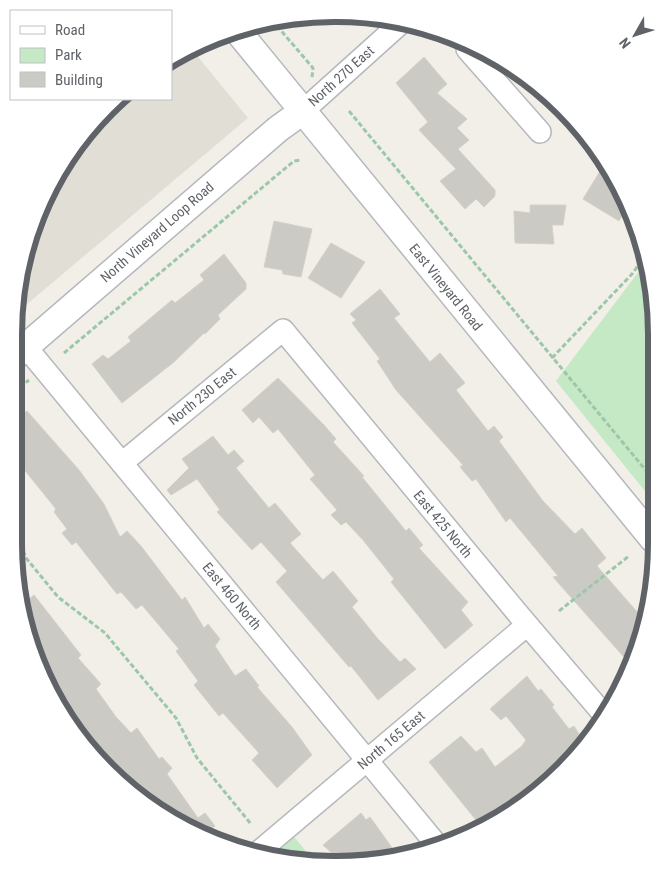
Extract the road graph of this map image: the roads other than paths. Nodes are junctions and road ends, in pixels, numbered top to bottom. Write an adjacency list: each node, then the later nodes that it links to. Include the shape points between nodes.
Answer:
1 (395, 29): 4 (street, North 270 East)
2 (242, 37): 4 (street, East Vineyard Road)
3 (472, 54): 5 (street)
4 (303, 111): 7 (street, North Vineyard Loop Road); 10 (street, East Vineyard Road)
5 (540, 132)
6 (283, 330): 9 (street, North 230 East); 11 (street, East 425 North)
7 (22, 342)
8 (22, 350): 9 (street, East 460 North)
9 (122, 462): 13 (street, East 460 North)
10 (648, 532)
11 (527, 626): 12 (street, East 425 North); 13 (street, North 165 East)
12 (599, 710)
13 (367, 760): 14 (street, East 460 North); 15 (street, North 165 East)
14 (433, 840)
15 (264, 847)

